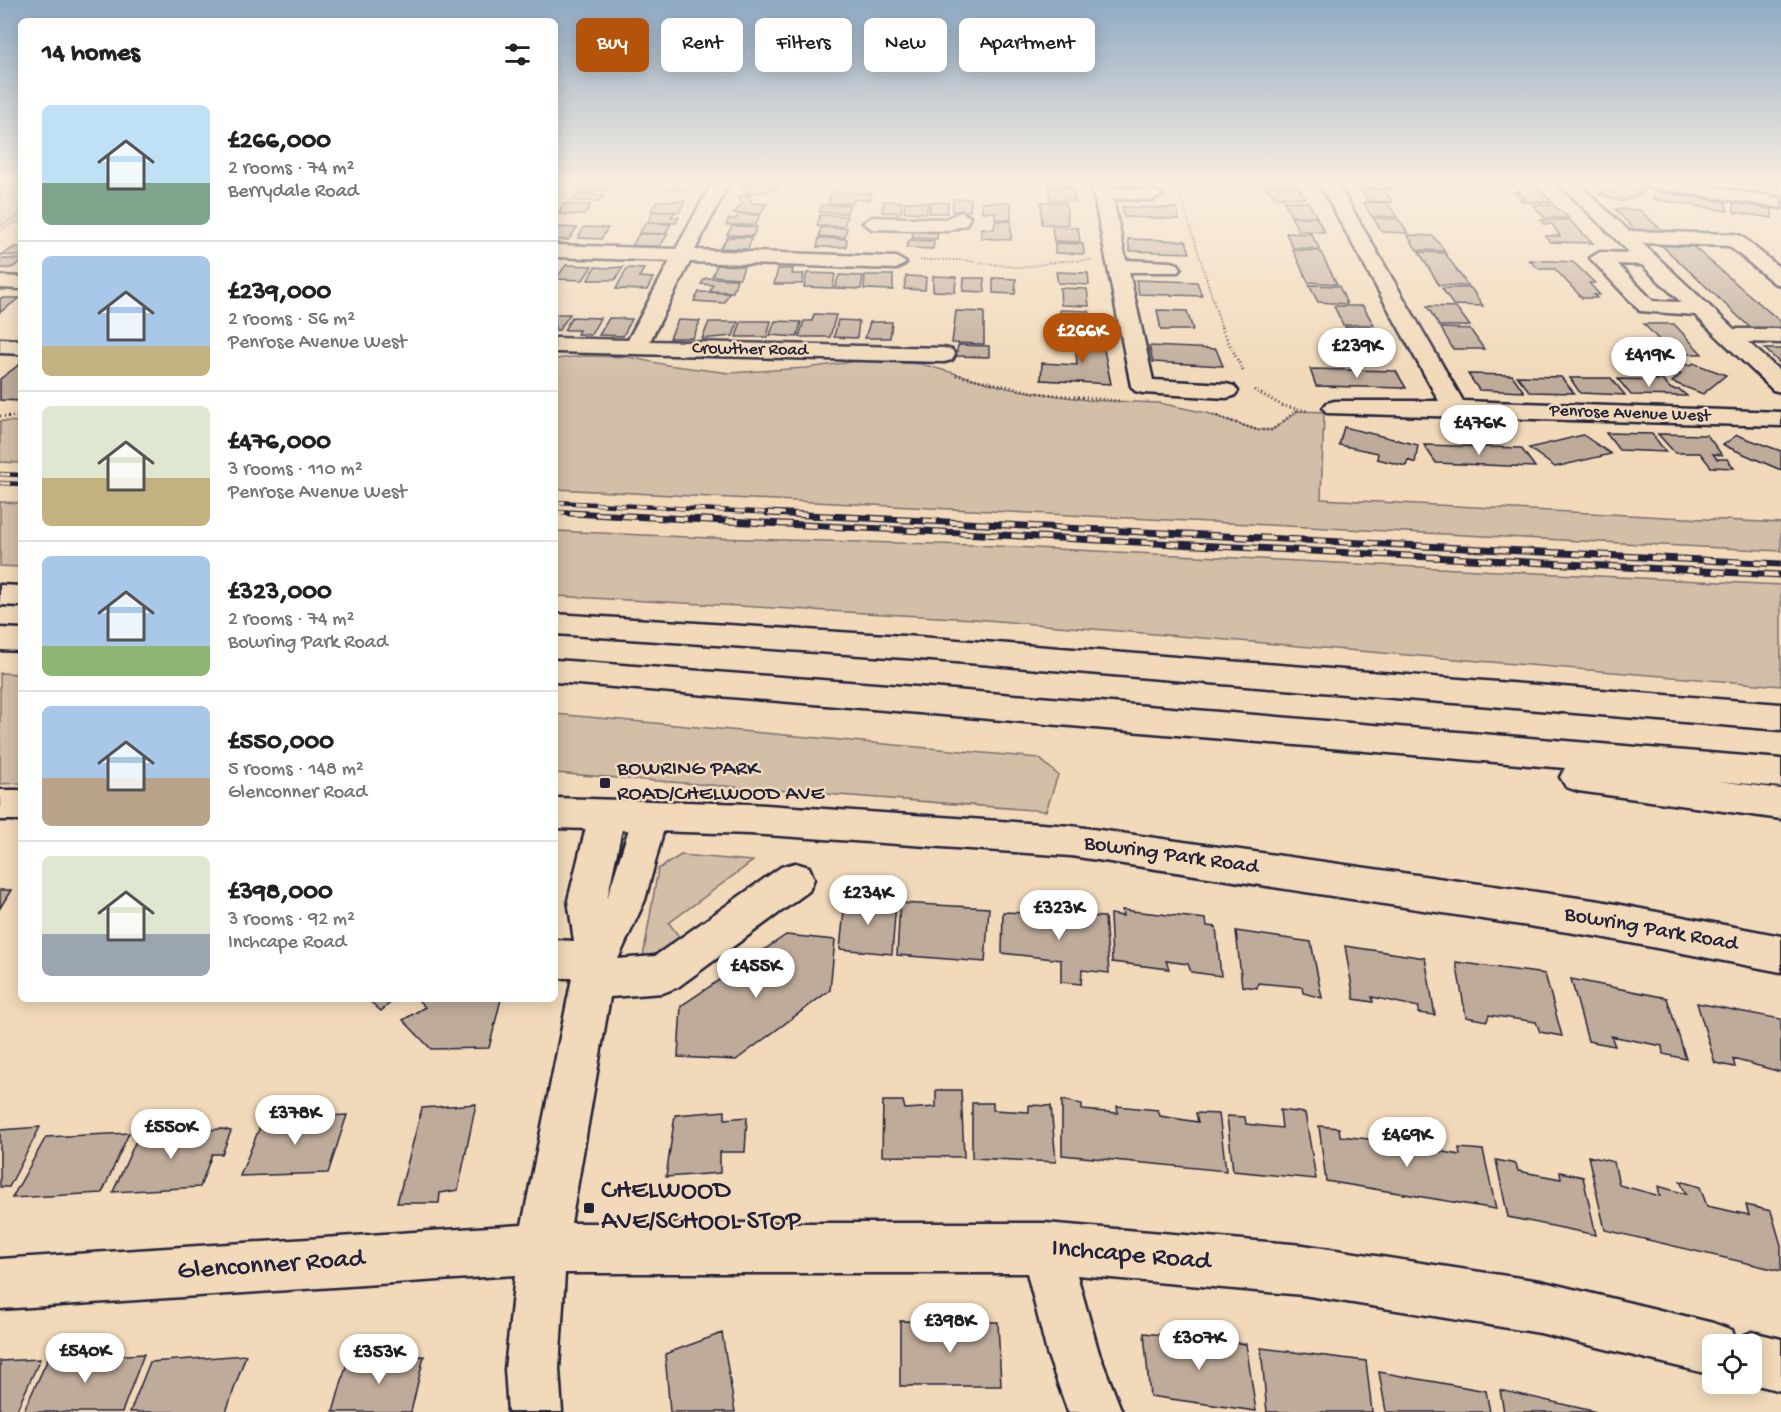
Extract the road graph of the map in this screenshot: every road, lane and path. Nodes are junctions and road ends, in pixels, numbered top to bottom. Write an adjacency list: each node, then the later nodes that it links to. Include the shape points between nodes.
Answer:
1 (689, 247): 9 (main road)
2 (867, 247): 11 (main road)
3 (1114, 247): 13 (main road)
4 (1196, 247): 24 (path, via 1225,339)
5 (1365, 247): 30 (main road)
6 (1637, 247): 10 (main road)
7 (1742, 247): 15 (main road)
8 (558, 251): 9 (main road)
9 (685, 256): 11 (main road); 22 (main road)
10 (1650, 259): 18 (main road); 18 (main road, via 1600,258 1647,307)
11 (866, 262): 12 (main road)
12 (896, 263): 13 (path, via 941,259 1021,268 1068,260)
13 (1118, 264): 14 (main road); 27 (main road, via 1143,386)
14 (1171, 268)
15 (1781, 279)
16 (0, 282): 17 (main road)
17 (18, 283)
18 (1702, 309): 19 (main road)
19 (1728, 334): 20 (main road); 25 (main road)
20 (1781, 336)
21 (558, 345): 22 (main road, Crowther Road)
22 (636, 347): 23 (main road, Crowther Road, via 912,344)
23 (947, 364): 28 (path, via 1011,389)
24 (1247, 379)
25 (1781, 385)
26 (1252, 389): 31 (path)
27 (1226, 391)
28 (1127, 401)
29 (1335, 408): 30 (main road, Penrose Avenue West); 31 (path, via 1324,412)
30 (1455, 408): 35 (main road, Penrose Avenue West)
31 (1297, 410): 32 (path, via 1272,430 1257,430)
32 (1207, 412)
33 (0, 416): 34 (path)
34 (18, 417)
35 (1781, 419)
36 (0, 595): 37 (main road)
37 (18, 596)
38 (558, 624): 42 (main road, via 907,647)
39 (0, 639): 40 (main road)
40 (18, 640)
41 (558, 670): 43 (main road)
42 (1781, 717)
43 (1146, 719): 44 (main road); 45 (main road)
44 (1781, 773)
45 (1781, 804)
46 (0, 805): 47 (main road)
47 (18, 805)
48 (558, 813): 49 (main road, Bowring Park Road)
49 (607, 815): 50 (main road, Bowring Park Road); 53 (main road, via 587,900)
50 (649, 817): 52 (main road, Bowring Park Road, via 750,819 1071,841 1600,920); 53 (main road, via 626,900)
51 (795, 879): 53 (main road, via 663,974 632,978)
52 (1781, 954)
53 (585, 963): 54 (main road)
54 (542, 1248): 55 (main road, Inchcape Road); 56 (main road, Glenconner Road); 60 (main road, via 532,1369)
55 (1045, 1248): 57 (main road, Inchcape Road, via 1303,1270 1540,1307); 61 (main road, via 1073,1353)
56 (0, 1284)
57 (1702, 1346)
58 (1762, 1360): 59 (main road)
59 (1781, 1365)
60 (535, 1412)
61 (1095, 1412)

